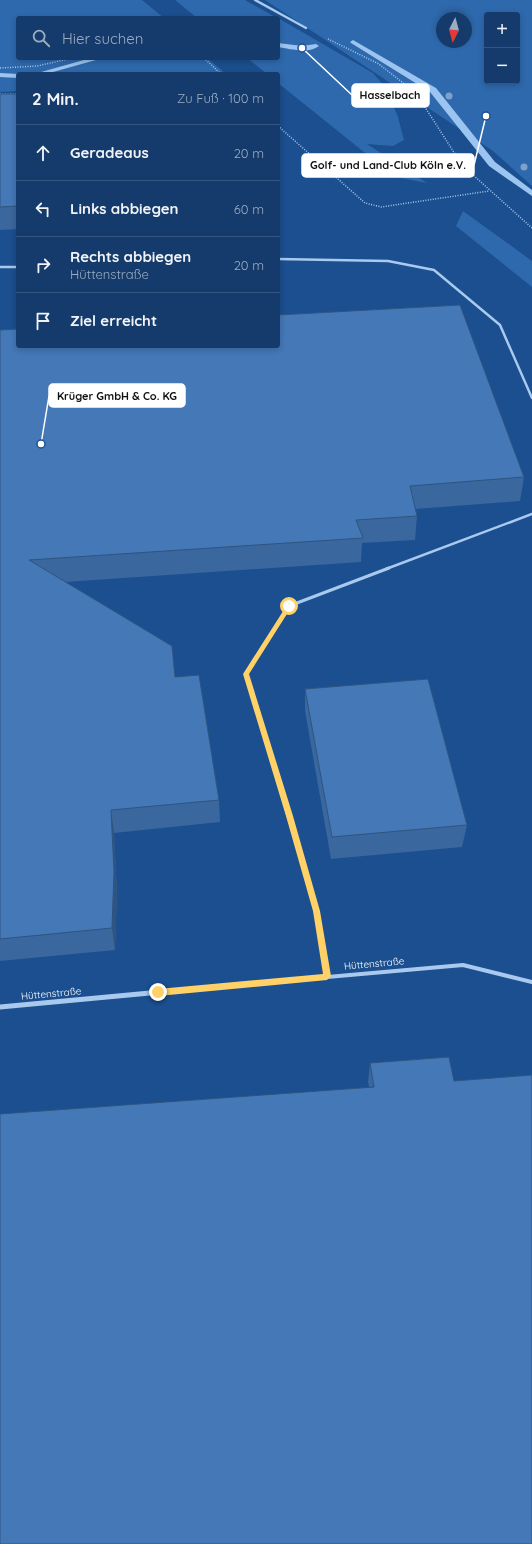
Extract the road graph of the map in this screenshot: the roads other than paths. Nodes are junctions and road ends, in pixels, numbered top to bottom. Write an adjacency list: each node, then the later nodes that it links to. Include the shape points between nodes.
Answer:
1 (255, 0): 2 (street)
2 (306, 28)
3 (280, 259): 6 (lane, via 388,261 434,270 500,325)
4 (0, 267): 5 (lane)
5 (16, 267)
6 (532, 398)
7 (532, 514): 8 (lane, via 289,606 246,674 316,911)
8 (327, 976): 9 (street, Hüttenstraße, via 463,965); 10 (street, Hüttenstraße)
9 (532, 982)
10 (0, 1007)

